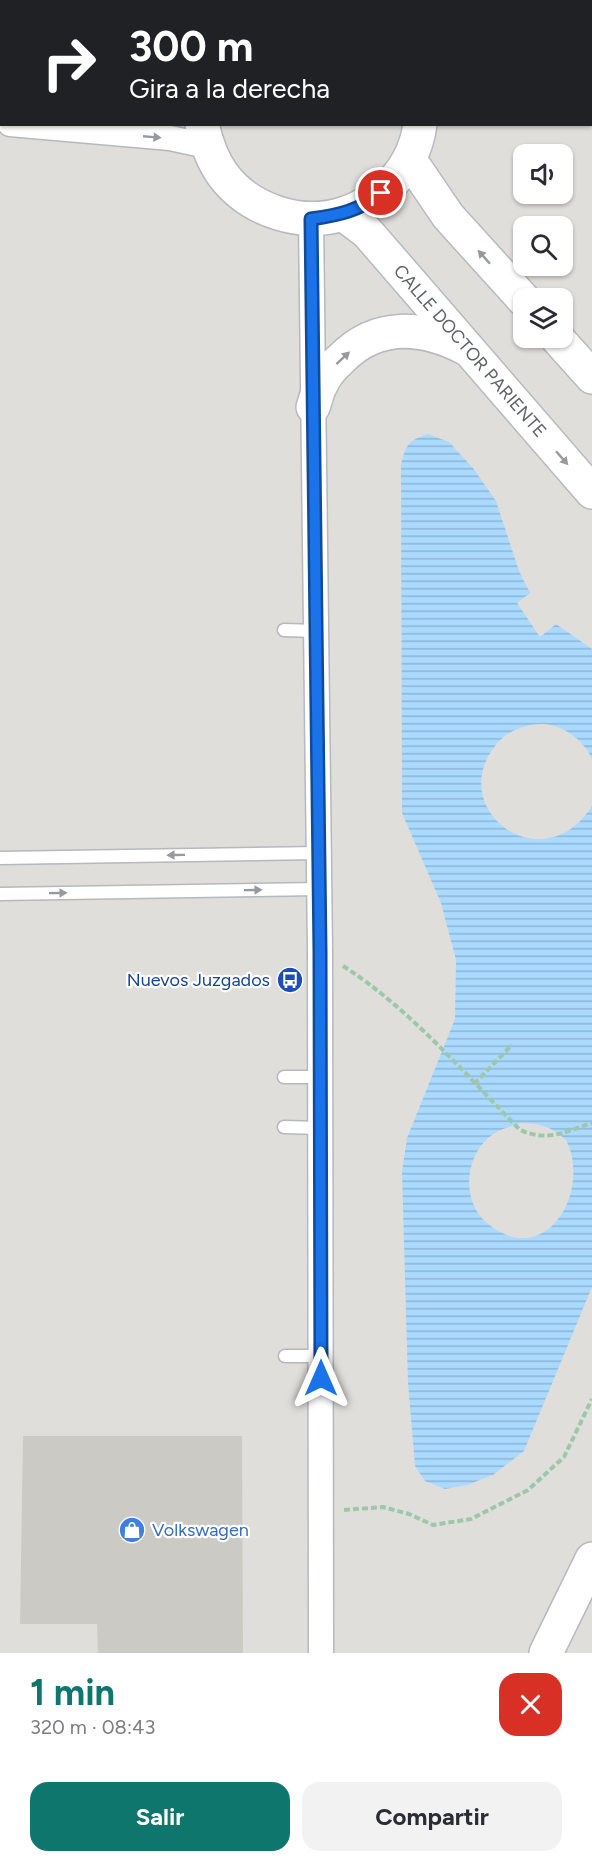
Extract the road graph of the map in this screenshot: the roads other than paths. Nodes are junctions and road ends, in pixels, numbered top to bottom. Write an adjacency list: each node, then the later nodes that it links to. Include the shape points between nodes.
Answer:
1 (33, 126): 3 (street, one-way to 3, via 170,138)
2 (420, 126): 4 (street)
3 (205, 135): 6 (street, via 223,176 248,199 278,214)
4 (410, 160): 5 (street, via 393,183 370,202); 7 (street, one-way to 4, via 448,216)
5 (343, 214): 6 (street); 9 (street, CALLE DOCTOR PARIENTE, via 367,232)
6 (311, 219): 11 (street)
7 (513, 288)
8 (566, 348): 10 (street)
9 (469, 350): 11 (street, one-way to 9, via 333,367 365,340 405,330 430,333); 12 (street, CALLE DOCTOR PARIENTE, one-way to 12)
10 (592, 377)
11 (313, 407): 14 (street)
12 (592, 492)
13 (284, 630): 14 (lane)
14 (316, 631): 15 (street)
15 (318, 853): 16 (lane, one-way to 16); 17 (street)
16 (0, 858)
17 (319, 889): 18 (lane, one-way to 17); 20 (street)
18 (0, 894)
19 (284, 1077): 20 (lane)
20 (320, 1077): 22 (street)
21 (284, 1127): 22 (lane)
22 (320, 1128): 24 (street)
23 (285, 1356): 24 (lane)
24 (320, 1356): 26 (street)
25 (592, 1559): 27 (street)
26 (321, 1653)
27 (546, 1653)

